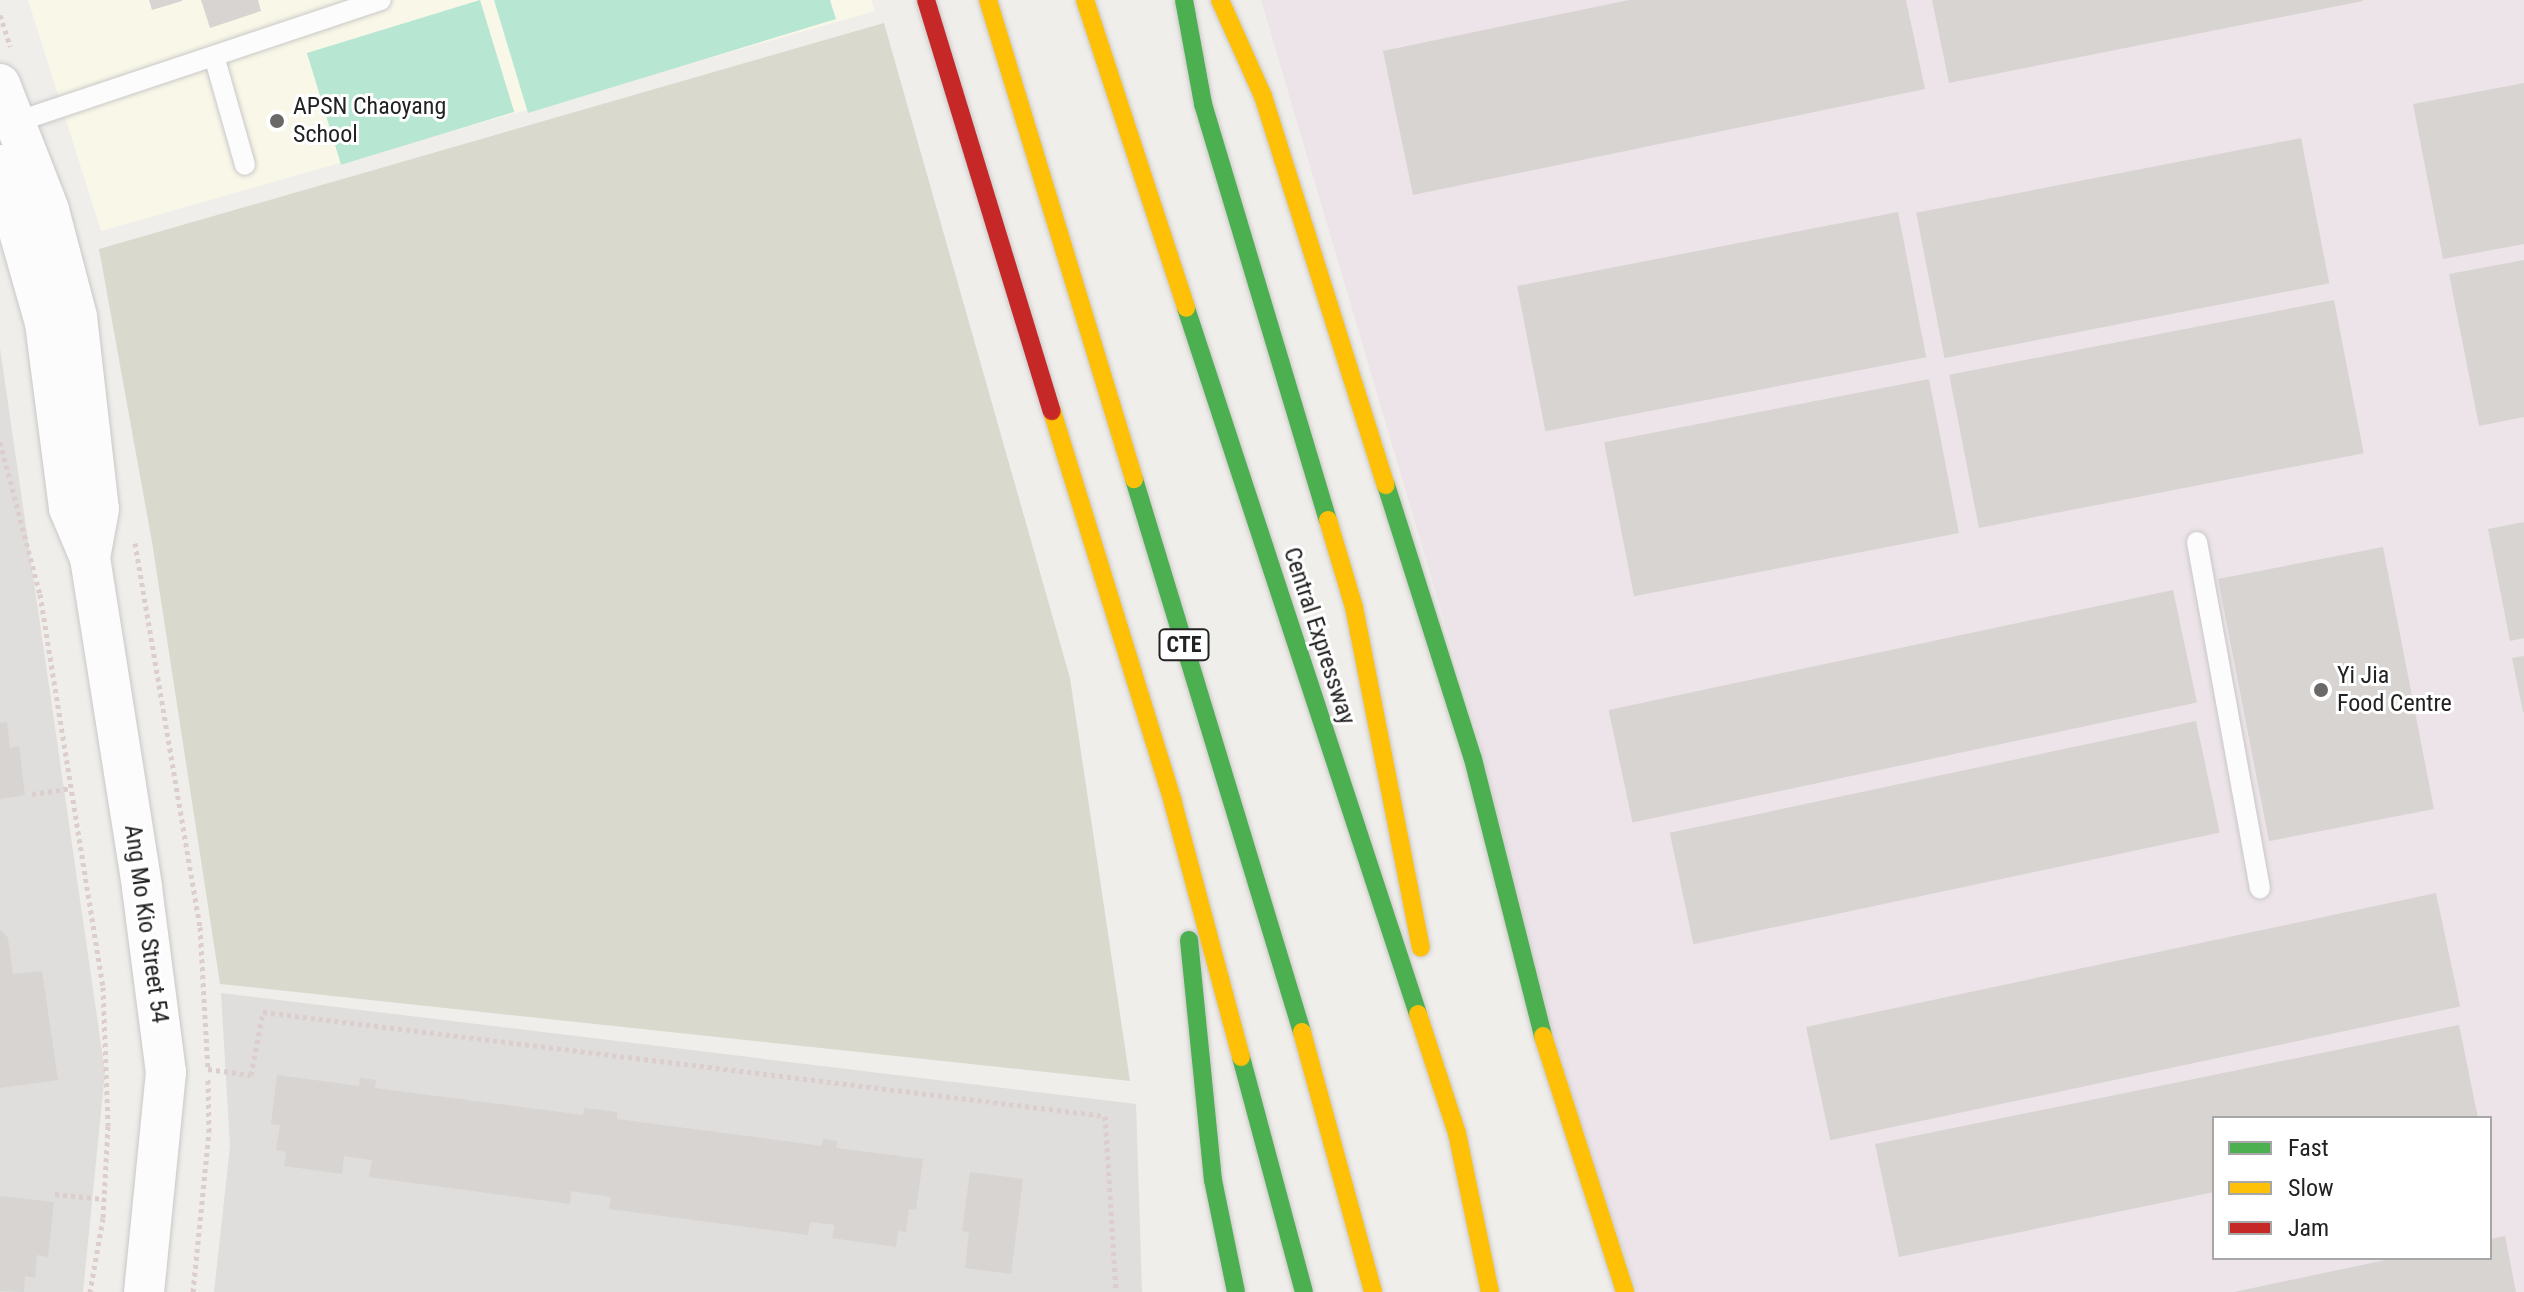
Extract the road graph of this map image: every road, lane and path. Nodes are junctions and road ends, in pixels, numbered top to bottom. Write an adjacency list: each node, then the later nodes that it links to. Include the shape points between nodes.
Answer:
1 (381, 0): 7 (lane)
2 (926, 0): 17 (highway)
3 (988, 0): 28 (highway, CTE, via 1340,1157)
4 (1085, 0): 20 (highway, Central Expressway)
5 (1184, 0): 20 (highway, via 1203,104 1354,607)
6 (1220, 0): 30 (highway, via 1263,96 1473,759 1556,1088)
7 (214, 56): 9 (lane); 11 (lane)
8 (0, 84): 9 (street, Ang Mo Kio Street 54)
9 (8, 125): 14 (street, Ang Mo Kio Street 54, via 49,210 77,317 99,509)
10 (0, 165): 14 (street, Ang Mo Kio Street 54, via 45,323 69,508)
11 (245, 165)
12 (0, 442): 15 (path, via 40,594)
13 (2197, 542): 18 (lane)
14 (90, 558): 24 (street, Ang Mo Kio Street 54, via 166,1072)
15 (72, 788): 16 (path); 22 (path, via 103,987 108,1126)
16 (32, 794)
17 (1173, 803): 26 (highway, via 1213,1180); 27 (highway)
18 (2260, 888)
19 (208, 1069): 25 (path, via 251,1075 263,1012 1105,1116)
20 (1457, 1133): 29 (highway, Central Expressway)
21 (55, 1194): 22 (path)
22 (104, 1199): 23 (path)
23 (90, 1292)
24 (144, 1292)
25 (1116, 1292)
26 (1236, 1292)
27 (1304, 1292)
28 (1373, 1292)
29 (1490, 1292)
30 (1625, 1292)

